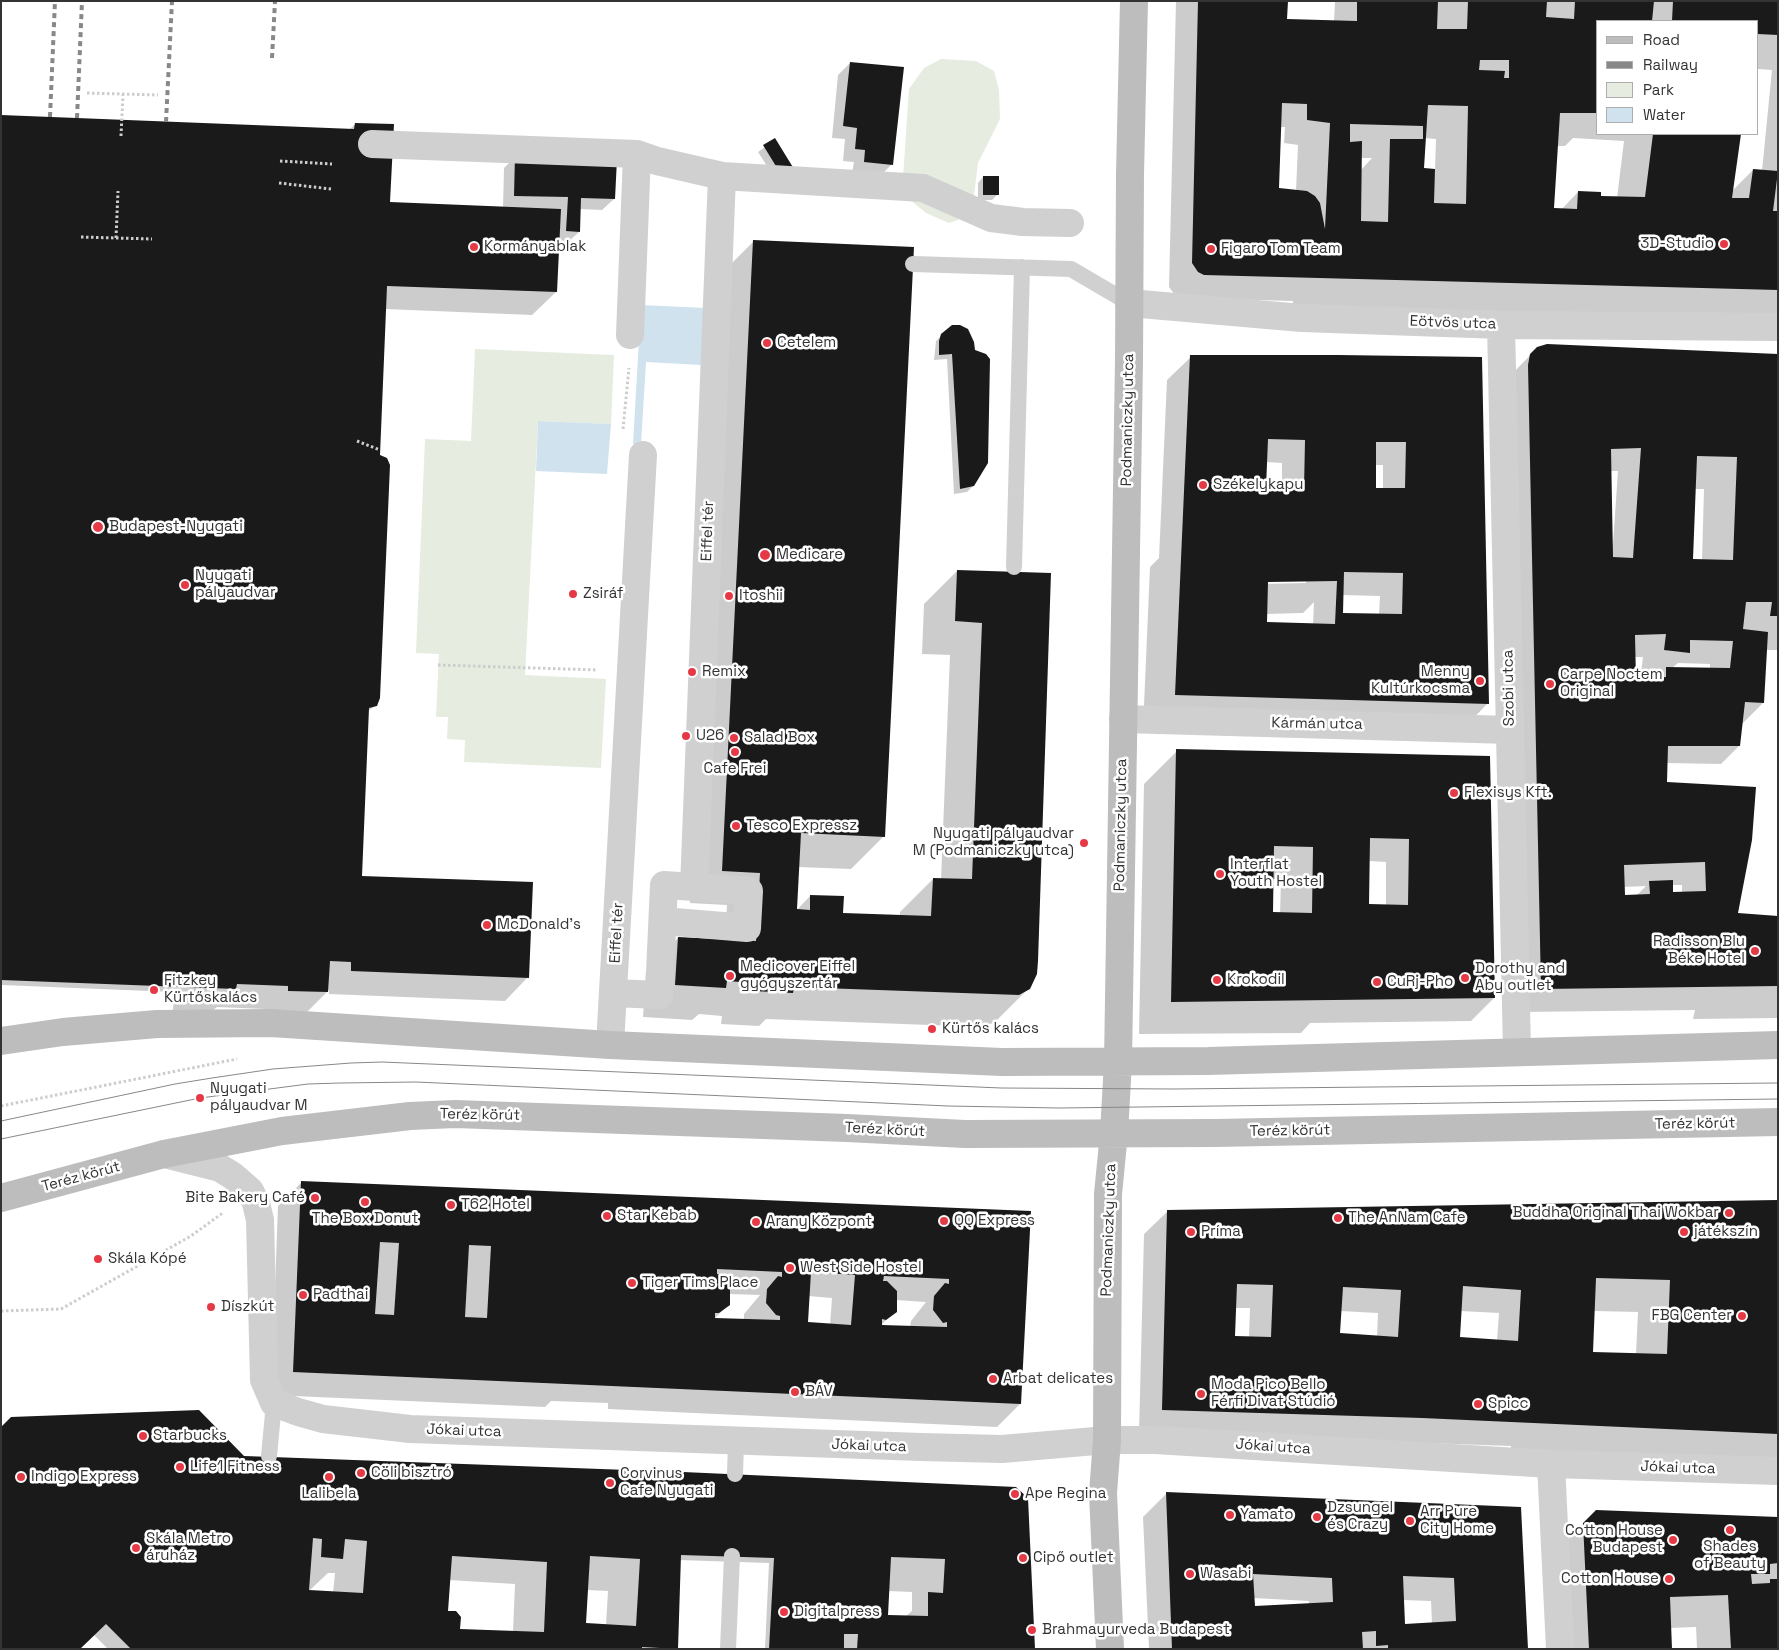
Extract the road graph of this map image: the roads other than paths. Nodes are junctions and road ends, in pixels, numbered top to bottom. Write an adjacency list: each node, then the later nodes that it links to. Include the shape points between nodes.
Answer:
1 (1134, 1): 8 (main road, Podmaniczky utca)
2 (372, 144): 3 (street)
3 (637, 154): 4 (street); 11 (street)
4 (722, 176): 5 (street, via 923,188 991,218); 16 (street, Eiffel tér)
5 (1070, 223)
6 (913, 264): 7 (lane)
7 (1022, 267): 8 (lane, via 1070,269); 13 (lane)
8 (1129, 303): 9 (street, Eötvös utca, via 1302,318); 14 (main road, Podmaniczky utca)
9 (1501, 325): 10 (street, Eötvös utca); 15 (street, Szobi utca)
10 (1778, 328)
11 (630, 334)
12 (643, 455): 18 (street, Eiffel tér)
13 (1014, 567)
14 (1123, 719): 15 (street, Kármán utca); 23 (main road, Podmaniczky utca)
15 (1510, 730): 22 (street, Szobi utca)
16 (694, 886): 17 (street, via 664,885); 17 (street, via 749,891 753,910 746,928)
17 (662, 921): 18 (street, via 659,995)
18 (614, 992): 20 (street, Eiffel tér)
19 (1, 1041): 20 (main road, via 158,1024 262,1023)
20 (610, 1045): 23 (main road, via 1002,1062)
21 (1778, 1045): 22 (main road)
22 (1518, 1052): 23 (main road)
23 (1118, 1062): 25 (main road, Podmaniczky utca)
24 (1778, 1122): 25 (main road, Teréz körút)
25 (1114, 1133): 26 (main road, Teréz körút, via 965,1134 455,1114 282,1131); 29 (main road, Podmaniczky utca, via 1108,1194)
26 (164, 1154): 27 (main road, Teréz körút); 28 (street, via 220,1168 250,1191 256,1203 260,1220 264,1380)
27 (1, 1198)
28 (274, 1403): 30 (street, Jókai utca, via 323,1419 410,1429); 31 (lane)
29 (1107, 1440): 30 (street, Jókai utca, via 1002,1449); 32 (street, Jókai utca, via 1155,1440); 37 (main road, Podmaniczky utca, via 1103,1493)
30 (736, 1442): 34 (lane)
31 (269, 1456)
32 (1551, 1464): 33 (street, Jókai utca); 38 (street)
33 (1778, 1471)
34 (735, 1474)
35 (732, 1556): 36 (lane)
36 (728, 1649)
37 (1110, 1649)
38 (1560, 1649)

